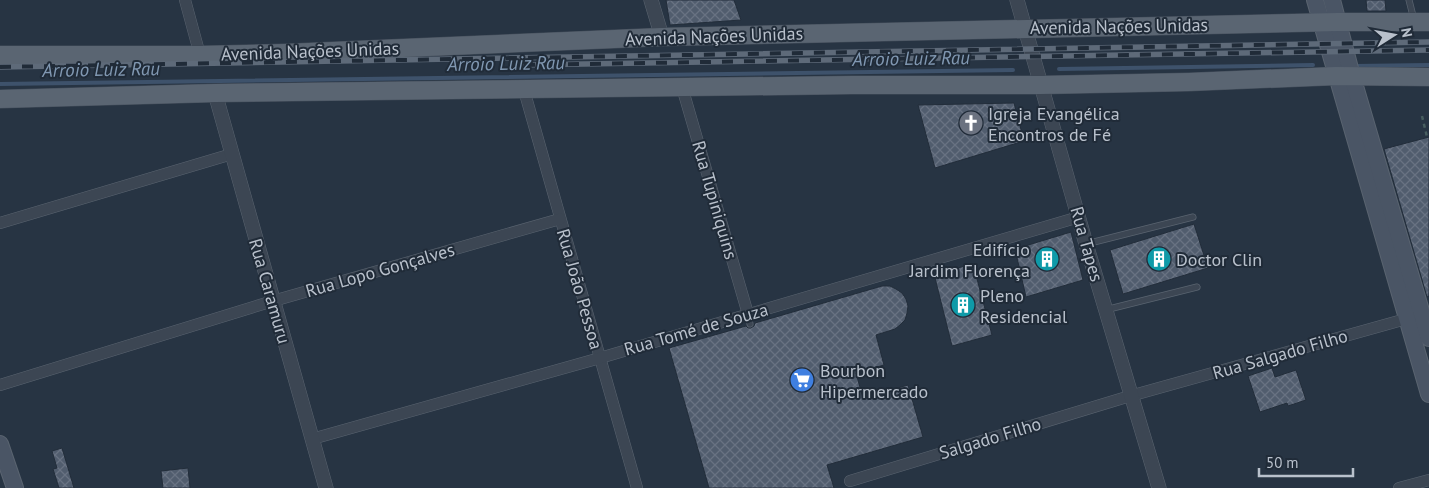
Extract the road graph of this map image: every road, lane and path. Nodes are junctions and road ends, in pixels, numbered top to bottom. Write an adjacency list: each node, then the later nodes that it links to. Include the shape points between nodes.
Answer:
1 (185, 0): 12 (street)
2 (651, 0): 10 (street)
3 (1017, 0): 9 (street, Rua Tapes)
4 (1315, 0): 7 (main road)
5 (1332, 0): 7 (main road)
6 (1409, 0): 8 (lane)
7 (1330, 22): 8 (main road, Avenida Nações Unidas); 9 (main road, Avenida Nações Unidas); 13 (main road)
8 (1422, 22)
9 (1026, 28): 10 (main road, Avenida Nações Unidas); 15 (street, Rua Tapes)
10 (662, 37): 12 (main road, Avenida Nações Unidas)
11 (0, 55): 12 (main road, Avenida Nações Unidas)
12 (200, 55)
13 (1344, 76): 14 (main road); 15 (main road); 27 (main road); 27 (main road, via 1373,128)
14 (1429, 77)
15 (1041, 85): 16 (main road); 23 (street, Rua Tapes)
16 (682, 87): 17 (main road); 33 (street, Rua Tupiniquins)
17 (524, 90): 18 (main road); 25 (street, Rua João Pessoa)
18 (215, 93): 19 (main road); 22 (street, Rua Caramuru)
19 (0, 98)
20 (1422, 116): 21 (path)
21 (1427, 137)
22 (232, 154): 26 (street); 30 (street, Rua Caramuru)
23 (1079, 217): 28 (street, Rua Tapes); 33 (street, Rua Tomé de Souza)
24 (1192, 217): 28 (lane)
25 (560, 219): 30 (street, Rua Lopo Gonçalves); 35 (street, Rua João Pessoa)
26 (0, 223)
27 (1390, 234): 32 (main road)
28 (1086, 244): 31 (street, Rua Tapes)
29 (1197, 287): 31 (lane)
30 (273, 301): 36 (street, Rua Lopo Gonçalves); 39 (street, Rua Caramuru)
31 (1105, 310): 38 (street, Rua Tapes)
32 (1419, 315): 34 (main road); 37 (main road); 38 (street, Rua Salgado Filho)
33 (749, 319): 35 (street, Rua Tomé de Souza)
34 (1429, 338)
35 (600, 358): 39 (street, Rua Tomé de Souza); 45 (street, Rua João Pessoa)
36 (0, 385)
37 (1429, 394)
38 (1130, 396): 42 (street, Salgado Filho); 46 (street, Rua Tapes)
39 (312, 439): 44 (street, Rua Caramuru)
40 (0, 444): 43 (main road)
41 (1429, 480): 47 (street)
42 (850, 481)
43 (15, 488)
44 (326, 488)
45 (637, 488)
46 (1159, 488)
47 (1399, 488)

